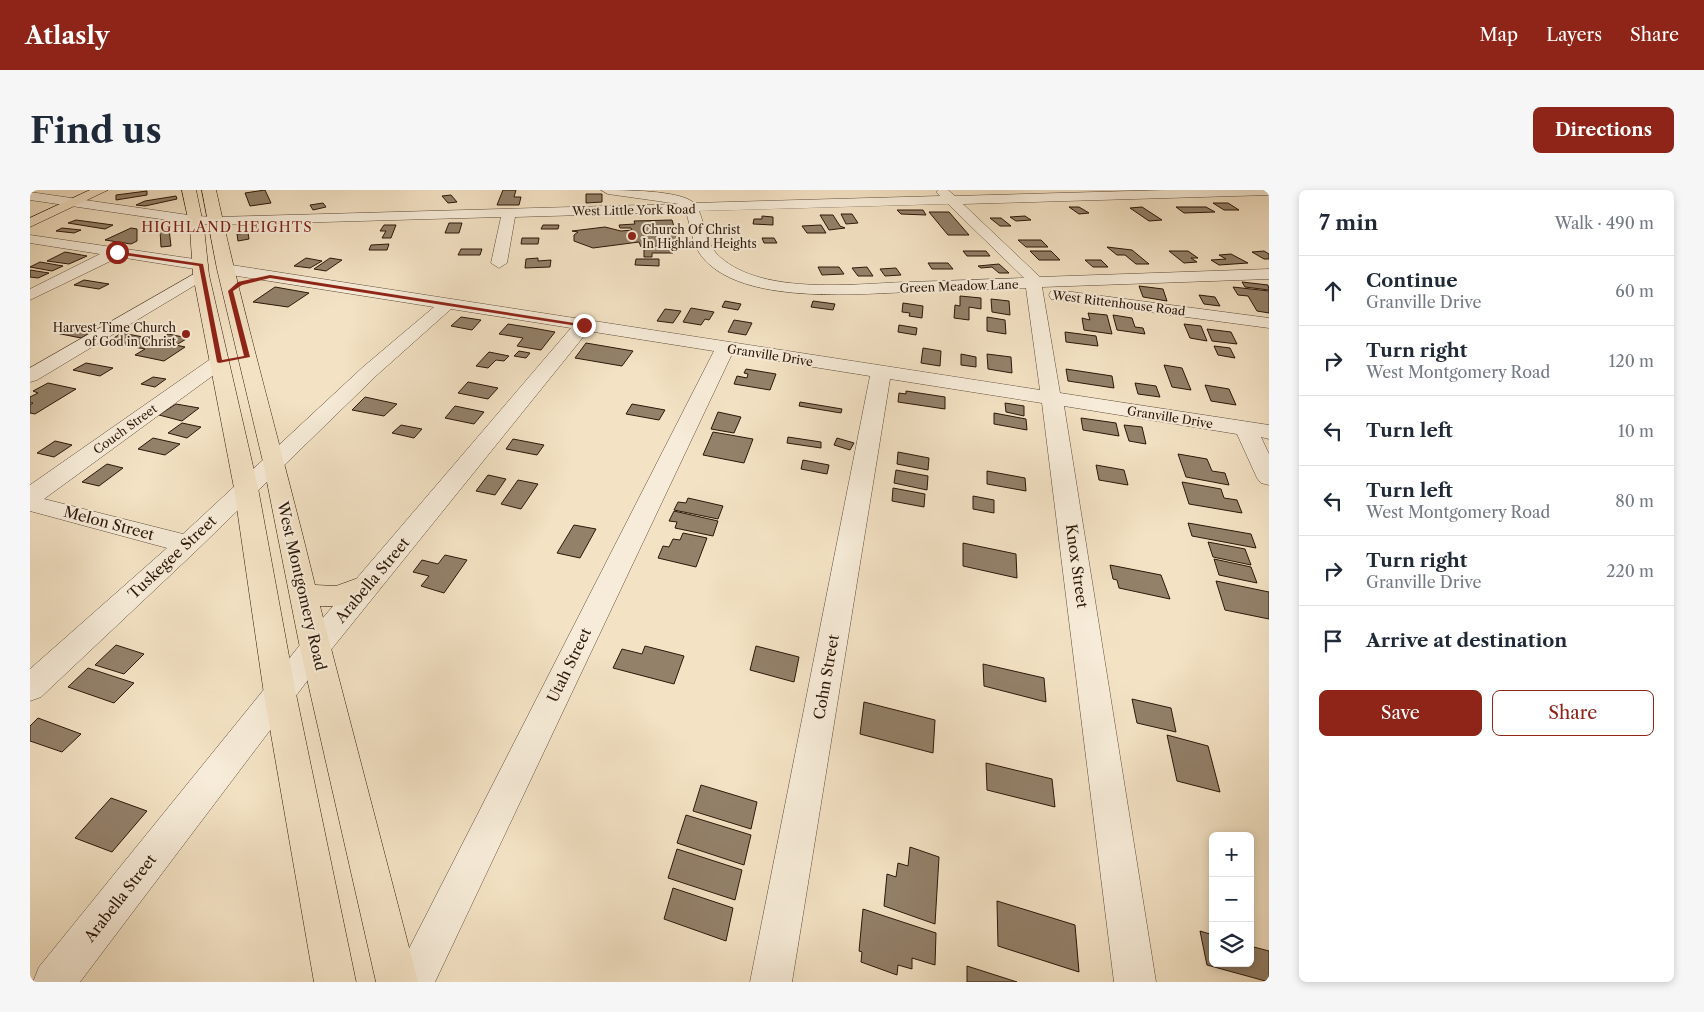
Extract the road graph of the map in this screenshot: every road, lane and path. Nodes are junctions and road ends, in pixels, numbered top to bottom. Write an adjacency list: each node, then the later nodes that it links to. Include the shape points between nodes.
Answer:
1 (100, 190): 9 (main road)
2 (189, 190): 16 (main road, West Montgomery Road)
3 (209, 190): 16 (main road, West Montgomery Road)
4 (608, 190): 12 (street, via 674,197)
5 (1269, 191): 6 (street, West Little York Road)
6 (1163, 192): 7 (street, West Little York Road)
7 (946, 195): 12 (street, West Little York Road); 24 (street, Knox Street, via 1032,276)
8 (30, 196): 10 (street, West Little York Road)
9 (75, 196): 10 (street, West Little York Road); 16 (street, West Little York Road); 17 (main road)
10 (54, 199): 13 (main road)
11 (488, 199): 15 (street)
12 (692, 208): 14 (street, West Little York Road); 23 (street, Green Meadow Lane, via 705,252 724,268 762,282 824,290)
13 (30, 211)
14 (508, 213): 15 (street, West Little York Road); 20 (street)
15 (484, 214): 16 (street, West Little York Road)
16 (206, 220): 22 (main road, West Montgomery Road)
17 (30, 223)
18 (30, 239): 19 (street)
19 (117, 252): 22 (street, via 170,260); 25 (street)
20 (499, 263)
21 (1269, 274): 24 (street, Green Meadow Lane)
22 (210, 275): 26 (street, Granville Drive, via 240,284 270,276); 30 (main road, West Montgomery Road); 32 (street, via 191,290 170,295)
23 (969, 286): 24 (street, West Rittenhouse Road)
24 (1034, 288): 27 (street, West Rittenhouse Road); 33 (street, Knox Street)
25 (30, 295)
26 (447, 304): 28 (street, Granville Drive); 35 (street, Tuskegee Street)
27 (1269, 323)
28 (584, 325): 29 (street, Granville Drive); 44 (street, Arabella Street)
29 (725, 348): 31 (street, Granville Drive); 52 (street, Utah Street)
30 (233, 359): 34 (main road, West Montgomery Road); 40 (main road, West Montgomery Road); 41 (street, Couch Street)
31 (881, 372): 33 (street, Granville Drive); 53 (street, Cohn Street)
32 (30, 376)
33 (1051, 398): 36 (street, Granville Drive); 54 (street, Knox Street)
34 (265, 426): 35 (street); 38 (main road, West Montgomery Road)
35 (312, 426): 38 (street, Tuskegee Street)
36 (1246, 429): 37 (street, Granville Drive); 39 (street)
37 (1269, 432)
38 (274, 462): 40 (street, Tuskegee Street); 45 (main road, West Montgomery Road)
39 (1269, 478)
40 (246, 488): 43 (street, Tuskegee Street); 48 (main road, West Montgomery Road)
41 (30, 497)
42 (30, 503): 43 (street, Melon Street)
43 (188, 544): 47 (street, Tuskegee Street)
44 (369, 584): 45 (main road, via 338,597); 46 (street, Arabella Street)
45 (304, 594): 46 (main road, West Montgomery Road)
46 (316, 648): 48 (street, Arabella Street); 51 (main road, West Montgomery Road)
47 (30, 688)
48 (280, 694): 49 (street, Arabella Street); 50 (main road, West Montgomery Road)
49 (54, 982)
50 (335, 982)
51 (397, 982)
52 (413, 982)
53 (771, 982)
54 (1135, 982)

